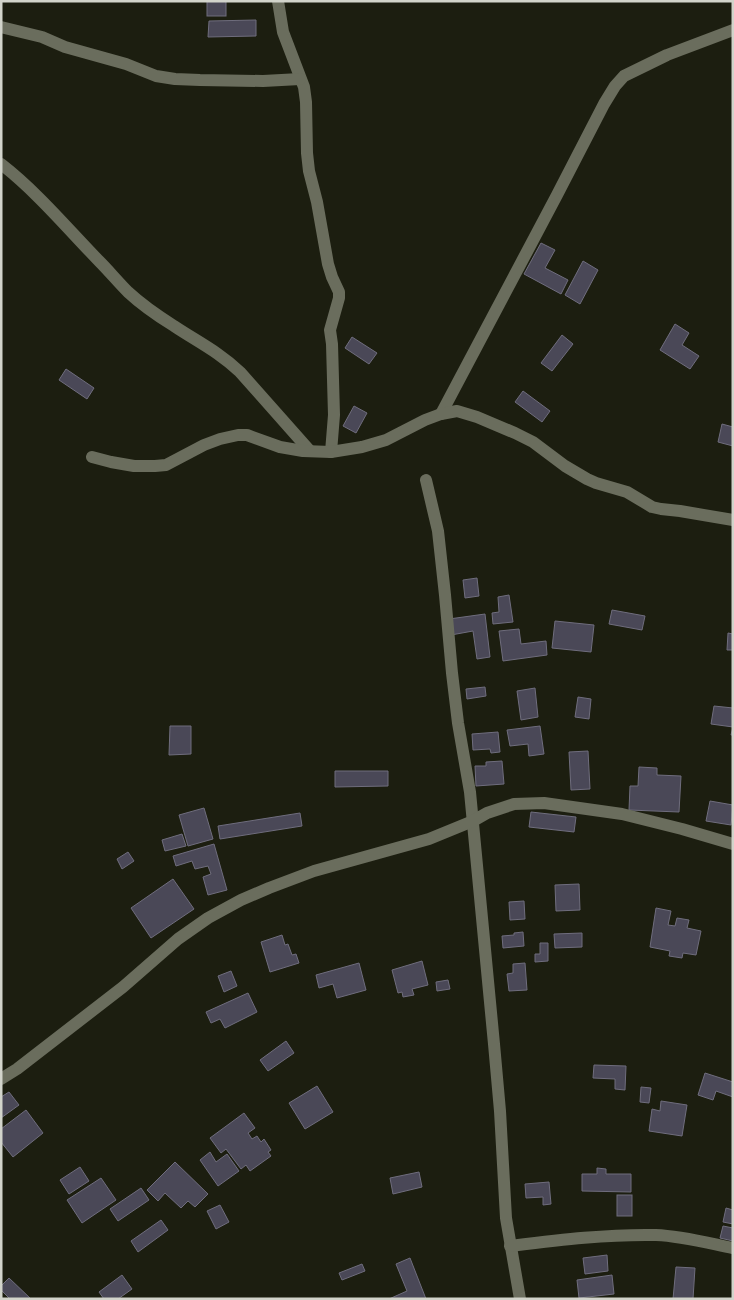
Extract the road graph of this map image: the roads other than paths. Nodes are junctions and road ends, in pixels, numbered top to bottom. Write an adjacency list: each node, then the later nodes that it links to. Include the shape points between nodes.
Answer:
1 (278, 1): 4 (street, via 283,32)
2 (1, 27): 4 (street, via 42,37 156,76 224,81)
3 (733, 30): 6 (street, via 667,55 624,76 615,86)
4 (300, 79): 8 (street, via 306,102 309,171 328,264 339,292 330,330 334,415)
5 (1, 164): 7 (street, via 42,200 146,308 208,346 240,372)
6 (441, 414): 8 (street, via 386,440 362,448); 11 (street, via 457,411 515,433 586,479 628,492 652,507)
7 (310, 451): 8 (street); 9 (street, via 280,447 247,435 220,439 166,465 134,466)
8 (330, 452)
9 (92, 458)
10 (426, 480): 12 (street, via 438,531 455,698)
11 (733, 520)
12 (473, 821): 13 (street, via 514,804 544,803 622,814); 14 (street, via 430,839 314,871 269,888 208,918); 15 (street)
13 (733, 844)
14 (1, 1079)
15 (510, 1246): 16 (street, via 590,1236 658,1235); 17 (street)
16 (733, 1248)
17 (520, 1299)

